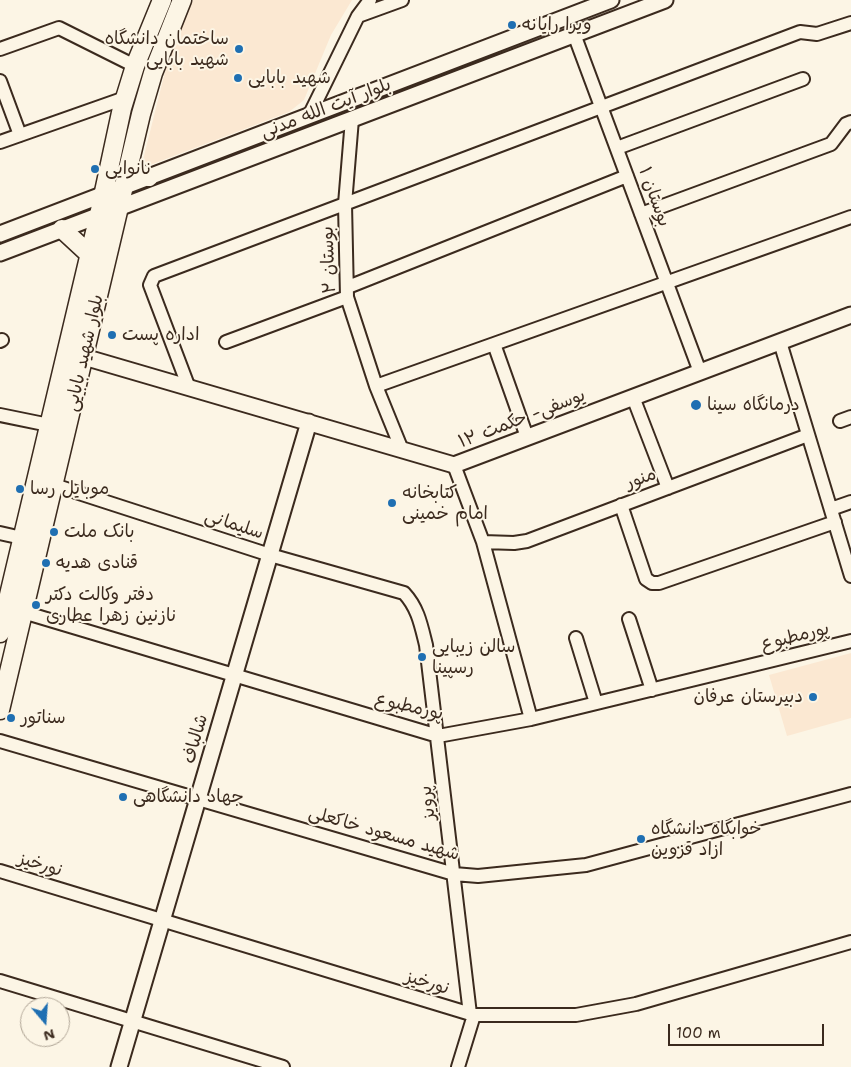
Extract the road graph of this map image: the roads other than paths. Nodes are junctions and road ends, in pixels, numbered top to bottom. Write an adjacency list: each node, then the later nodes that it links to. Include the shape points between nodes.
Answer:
1 (162, 0): 12 (main road, بلوار شهید بابایی)
2 (182, 0): 28 (main road, بلوار شهید بابایی, via 152,74)
3 (370, 0): 7 (street)
4 (402, 0): 7 (street)
5 (611, 0): 11 (street, بلوار آیت الله مدنی)
6 (665, 0): 9 (street, بلوار آیت الله مدنی)
7 (358, 16): 14 (street)
8 (851, 23): 19 (street, via 817,34 800,32)
9 (574, 34): 13 (street, بلوار آیت الله مدنی); 19 (street, بوستان ۱)
10 (0, 49): 12 (street, via 59,28)
11 (462, 57): 13 (street); 18 (street, بلوار آیت الله مدنی)
12 (135, 66): 17 (main road, بلوار شهید بابایی)
13 (468, 75): 21 (street, بلوار آیت الله مدنی)
14 (328, 78): 18 (street, via 331,98); 20 (street)
15 (803, 79): 27 (street)
16 (0, 81): 24 (street)
17 (125, 98): 24 (street); 34 (main road, بلوار شهید بابایی)
18 (345, 102): 20 (street, بلوار آیت الله مدنی)
19 (602, 107): 27 (street, بوستان ۱); 35 (street)
20 (309, 116): 29 (street, بلوار آیت الله مدنی)
21 (352, 119): 23 (street, بلوار آیت الله مدنی); 26 (street, بوستان ۲)
22 (851, 122): 37 (street, via 831,144)
23 (328, 128): 26 (street); 32 (street, بلوار آیت الله مدنی)
24 (20, 134): 25 (street)
25 (0, 142)
26 (348, 144): 35 (street, بوستان ۲)
27 (617, 148): 30 (street, بوستان ۱)
28 (129, 165): 31 (main road); 33 (main road, بلوار شهید بابایی)
29 (178, 166): 31 (street, بلوار آیت الله مدنی); 32 (street, via 178,178)
30 (627, 176): 37 (street, بوستان ۱); 47 (street)
31 (149, 177): 33 (street, بلوار آیت الله مدنی)
32 (183, 183): 36 (street, بلوار آیت الله مدنی)
33 (123, 187): 34 (street, بلوار آیت الله مدنی); 36 (main road, بلوار شهید بابایی)
34 (102, 195): 38 (main road, بلوار شهید بابایی); 40 (street, بلوار آیت الله مدنی)
35 (345, 204): 47 (street, بوستان ۲); 55 (street, via 154,276 150,285)
36 (119, 208): 38 (street, بلوار آیت الله مدنی); 52 (main road, بلوار شهید بابایی)
37 (641, 214): 46 (street, بوستان ۱)
38 (99, 215): 41 (street, بلوار آیت الله مدنی); 45 (main road, بلوار شهید بابایی)
39 (851, 217): 46 (street)
40 (31, 222): 42 (street, بلوار آیت الله مدنی); 43 (street, via 36,226)
41 (62, 229): 43 (street, بلوار آیت الله مدنی); 45 (main road)
42 (0, 234)
43 (38, 239): 44 (street, بلوار آیت الله مدنی)
44 (0, 253)
45 (89, 254): 59 (main road, بلوار شهید بابایی)
46 (667, 282): 51 (street); 53 (street, بوستان ۱)
47 (348, 292): 49 (street); 54 (street, بوستان ۲)
48 (851, 315): 50 (street, یوسفی- حکمت ۱۲)
49 (226, 342)
50 (780, 342): 53 (street, یوسفی- حکمت ۱۲); 60 (street)
51 (494, 344): 54 (street); 61 (street)
52 (84, 358): 55 (street, یوسفی- حکمت ۱۲); 64 (main road, بلوار شهید بابایی)
53 (700, 372): 56 (street, یوسفی- حکمت ۱۲)
54 (376, 386): 62 (street, بوستان ۲)
55 (189, 388): 58 (street, یوسفی- حکمت ۱۲)
56 (633, 397): 61 (street, یوسفی- حکمت ۱۲); 65 (street)
57 (0, 415): 59 (street)
58 (309, 422): 62 (street, یوسفی- حکمت ۱۲); 73 (street, شالباف)
59 (49, 425): 71 (main road, بلوار شهید بابایی)
60 (808, 435): 65 (street, منور); 68 (street)
61 (527, 437): 63 (street, یوسفی- حکمت ۱۲)
62 (402, 450): 63 (street, یوسفی- حکمت ۱۲)
63 (454, 464): 72 (street)
64 (54, 485): 73 (street, سلیمانی); 76 (main road, بلوار شهید بابایی)
65 (668, 488): 67 (street, منور)
66 (851, 502): 68 (street)
67 (621, 505): 69 (street, via 646,578 658,584); 72 (street, منور, via 527,541)
68 (831, 509): 69 (street)
69 (835, 522): 74 (street)
70 (0, 533): 71 (street)
71 (22, 538): 78 (main road, بلوار شهید بابایی)
72 (483, 542): 85 (street)
73 (270, 555): 75 (street, سلیمانی); 81 (street, شالباف)
74 (851, 576)
75 (404, 593): 86 (street, پرویز, via 419,617 426,645)
76 (23, 612): 81 (street, پورمطبوع); 84 (main road, بلوار شهید بابایی)
77 (629, 619): 82 (street)
78 (0, 633)
79 (576, 638): 83 (street)
80 (851, 641): 82 (street, پورمطبوع)
81 (234, 676): 86 (street, پورمطبوع); 89 (street, شالباف)
82 (652, 690): 83 (street, پورمطبوع)
83 (596, 703): 85 (street, پورمطبوع)
84 (0, 710)
85 (531, 719): 86 (street, پورمطبوع)
86 (438, 736): 91 (street, پرویز)
87 (0, 741): 89 (street, شهید مسعود خاکعلی)
88 (851, 794): 91 (street, شهید مسعود خاکعلی, via 586,866 478,876)
89 (198, 799): 91 (street, شهید مسعود خاکعلی); 92 (street, شالباف)
90 (0, 871): 92 (street, نورخیز)
91 (454, 874): 95 (street, پرویز)
92 (162, 921): 95 (street, نورخیز); 96 (street, شالباف)
93 (851, 942): 95 (street, نورخیز, via 636,1004 576,1015)
94 (0, 981): 96 (street)
95 (472, 1014): 99 (street, پرویز)
96 (132, 1021): 97 (street, شالباف); 98 (street)
97 (119, 1067)
98 (283, 1067)
99 (458, 1067)

